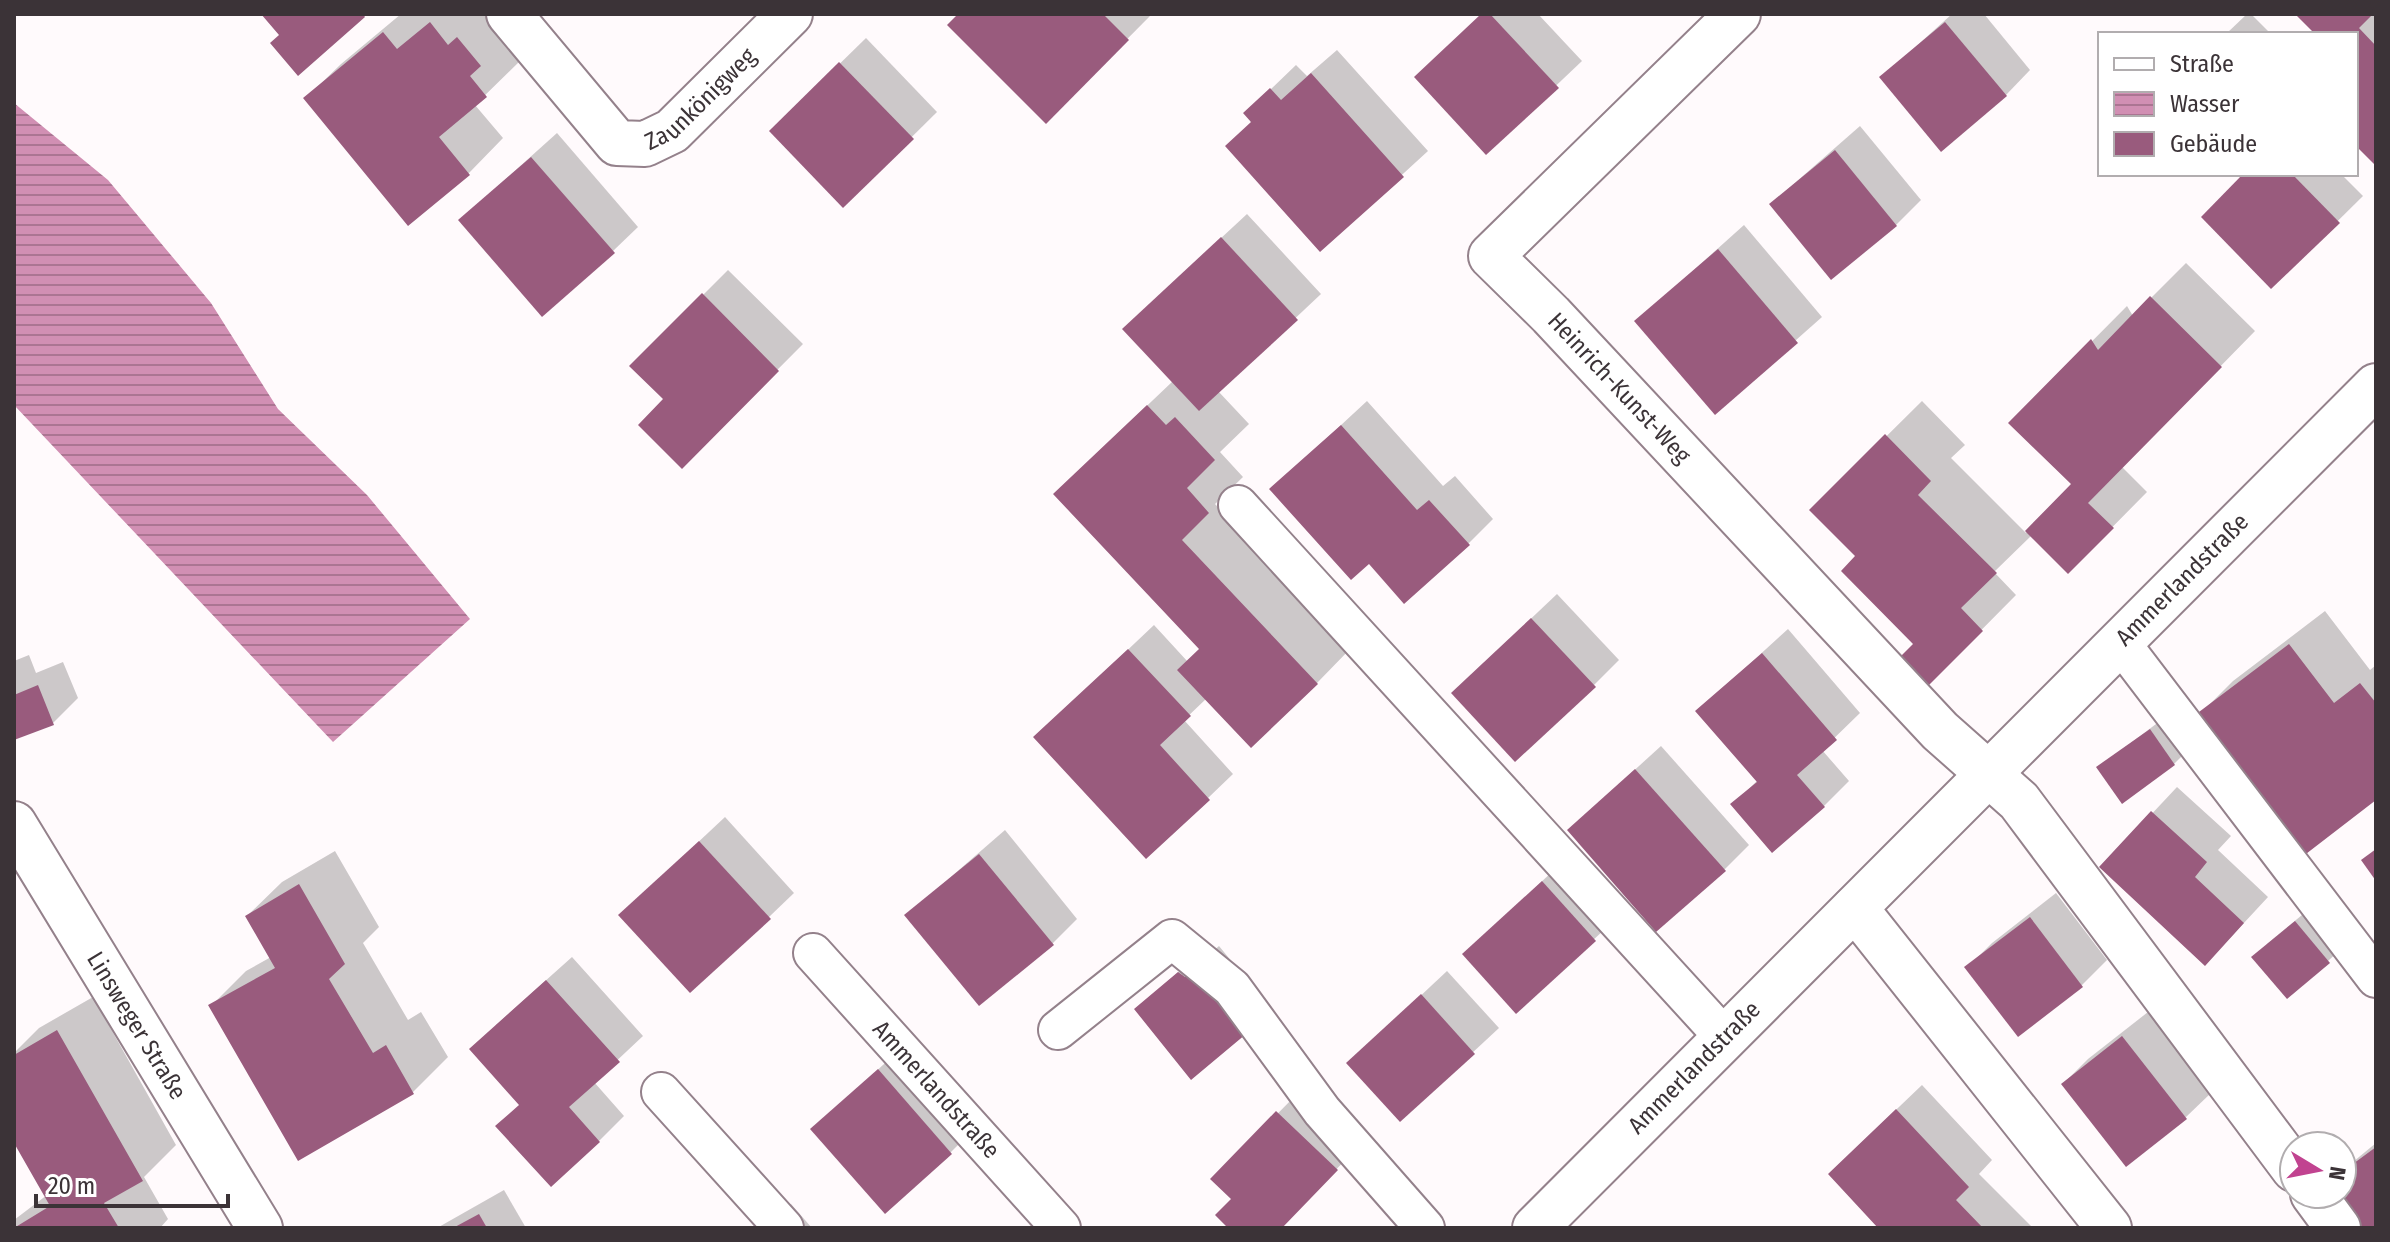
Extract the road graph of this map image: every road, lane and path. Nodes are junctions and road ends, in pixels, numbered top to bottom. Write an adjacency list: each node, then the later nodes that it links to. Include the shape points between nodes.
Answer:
1 (509, 14): 2 (street, Zaunkönigweg, via 617,143 645,144 672,131)
2 (790, 14)
3 (1738, 14): 7 (street, Heinrich-Kunst-Weg, via 1491,256 1940,731)
4 (2376, 386): 6 (street, Ammerlandstraße)
5 (1238, 505): 13 (lane)
6 (2120, 642): 7 (street, Ammerlandstraße); 11 (lane)
7 (1987, 770): 9 (street, Ammerlandstraße); 15 (street, via 2019,801)
8 (15, 824): 17 (street, Linsweger Straße)
9 (1855, 908): 13 (street, Ammerlandstraße); 22 (street)
10 (813, 953): 19 (lane, Ammerlandstraße)
11 (2376, 978)
12 (1058, 1030): 20 (lane, via 1172,939 1232,988 1322,1111)
13 (1725, 1038): 21 (street, Ammerlandstraße)
14 (661, 1092): 18 (lane)
15 (2278, 1148)
16 (2325, 1210): 23 (street)
17 (260, 1228)
18 (784, 1228)
19 (1061, 1228)
20 (1425, 1228)
21 (1535, 1228)
22 (2109, 1228)
23 (2338, 1228)

